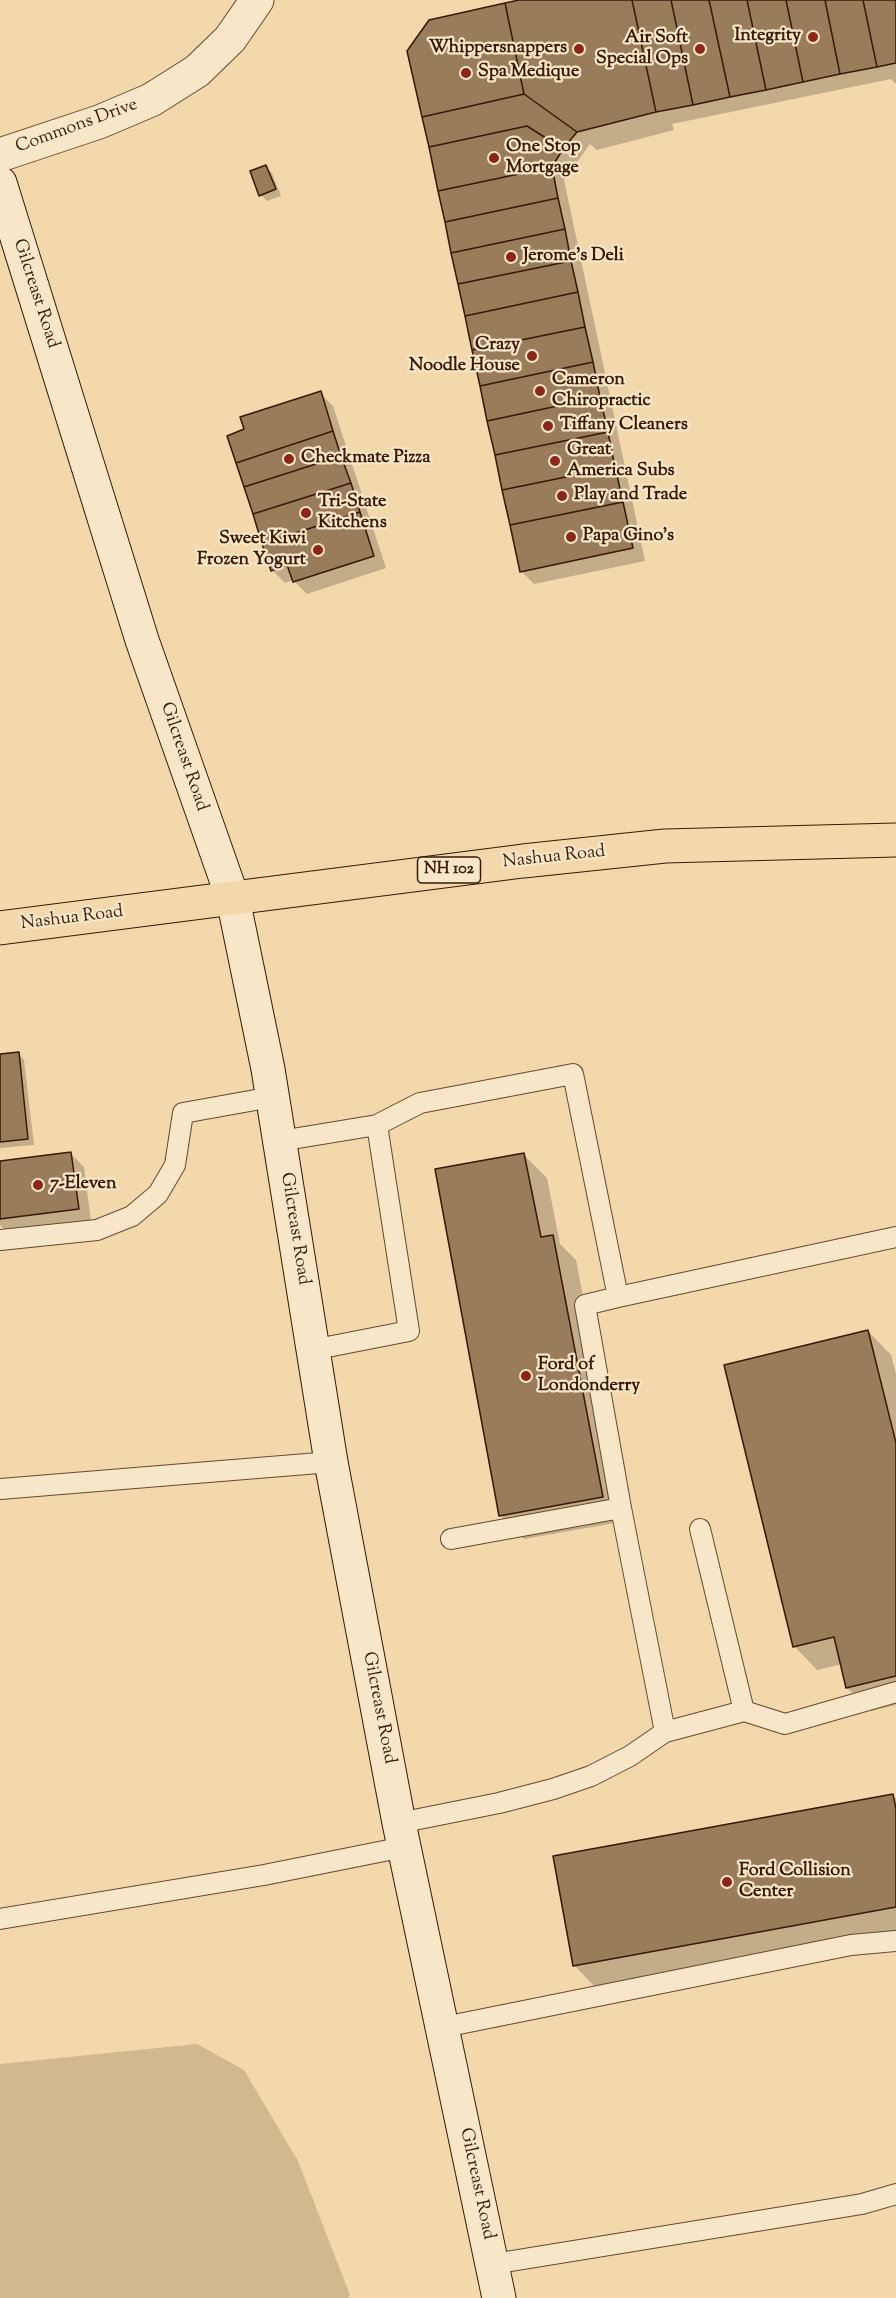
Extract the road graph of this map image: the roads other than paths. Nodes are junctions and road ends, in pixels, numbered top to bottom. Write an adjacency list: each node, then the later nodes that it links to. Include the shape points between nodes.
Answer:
1 (257, 0): 2 (street, Commons Drive, via 230,39 197,71 151,100)
2 (0, 155)
3 (0, 183): 5 (street, Gilcreast Road, via 142,640)
4 (896, 840): 5 (main road, Nashua Road / NH 102, via 665,846)
5 (233, 899): 6 (main road, Nashua Road / NH 102); 7 (street, Gilcreast Road)
6 (0, 928)
7 (272, 1097): 9 (street, Gilcreast Road); 11 (lane, via 183,1113 175,1165 158,1194 132,1216 97,1230)
8 (377, 1125): 9 (lane); 12 (lane, via 420,1103 573,1074); 13 (lane, via 409,1331)
9 (280, 1142): 13 (street, Gilcreast Road)
10 (896, 1238): 12 (lane)
11 (0, 1240)
12 (618, 1297): 16 (lane, via 585,1305)
13 (312, 1350): 14 (street, Gilcreast Road)
14 (331, 1462): 15 (lane); 22 (street, Gilcreast Road)
15 (0, 1489)
16 (621, 1508): 18 (lane); 21 (lane)
17 (699, 1529): 20 (lane)
18 (452, 1539)
19 (896, 1692): 20 (lane, via 785,1724)
20 (744, 1712): 21 (lane)
21 (665, 1732): 22 (lane, via 591,1776)
22 (402, 1835): 23 (lane, via 264,1875); 25 (street, Gilcreast Road)
23 (0, 1919)
24 (896, 1941): 25 (lane, via 851,1946)
25 (444, 2027): 27 (street, Gilcreast Road)
26 (896, 2194): 27 (lane, via 862,2204)
27 (493, 2264): 28 (street, Gilcreast Road)
28 (499, 2298)

